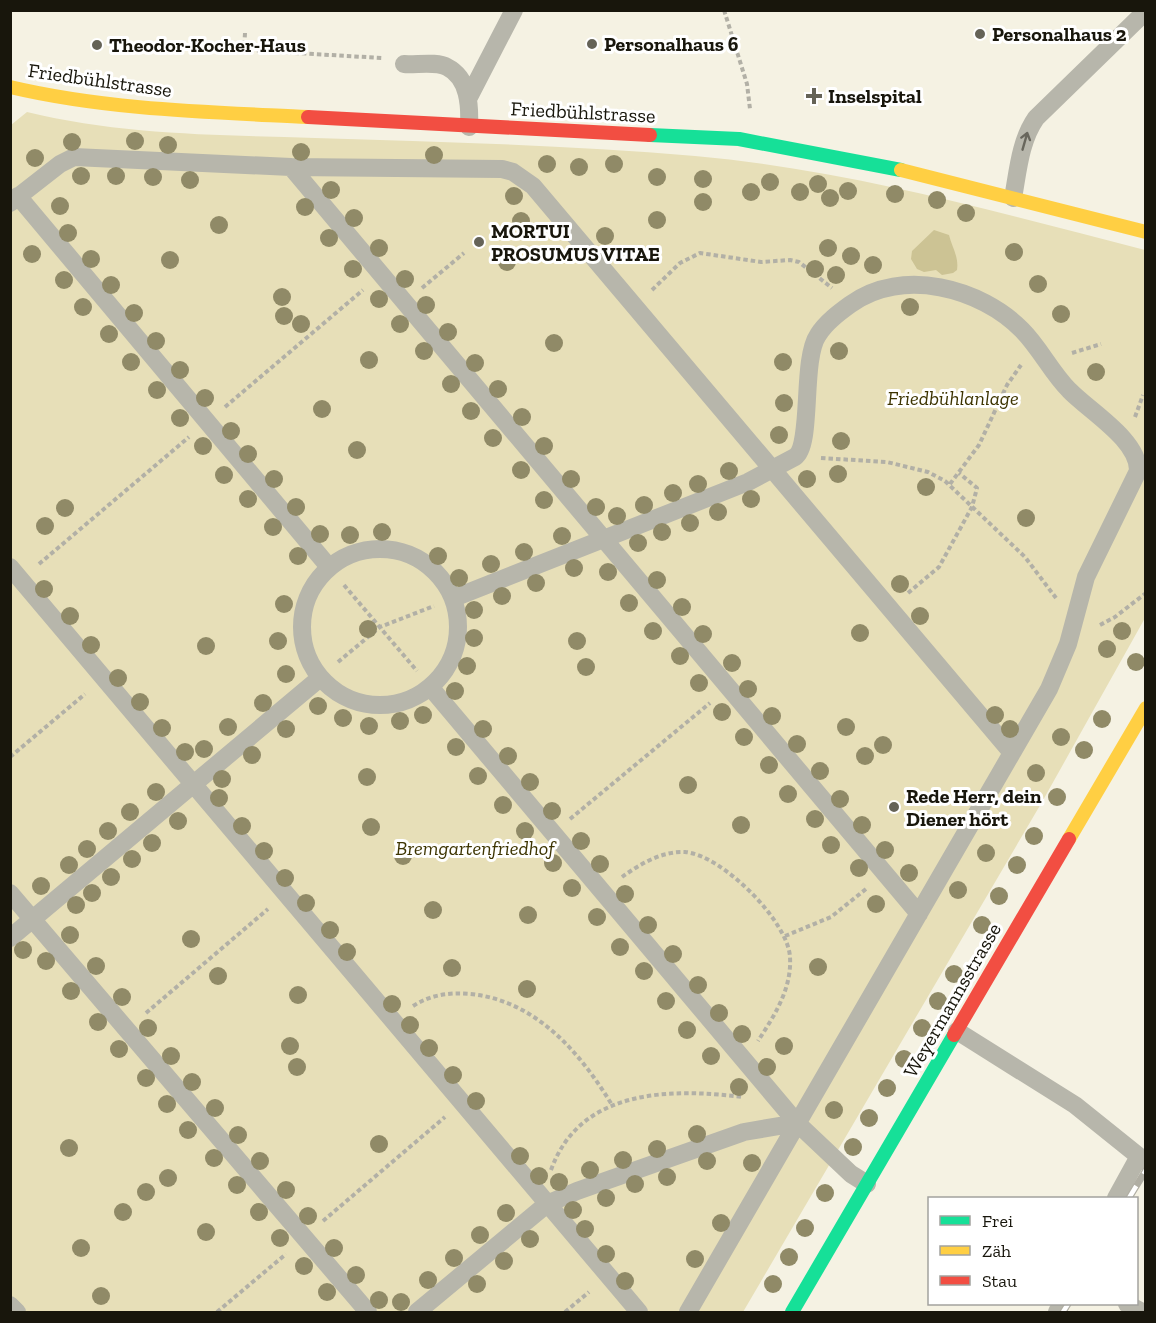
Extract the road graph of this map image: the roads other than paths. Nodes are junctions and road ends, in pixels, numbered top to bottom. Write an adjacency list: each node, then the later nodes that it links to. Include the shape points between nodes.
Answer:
1 (514, 10): 5 (lane)
2 (1146, 11): 8 (lane, one-way to 2, via 1023,147 1036,118)
3 (407, 64): 5 (lane, via 446,66)
4 (10, 87): 6 (street, Friedbühlstrasse, via 56,98 140,109)
5 (470, 97): 6 (lane)
6 (469, 127): 8 (street, Friedbühlstrasse, via 739,139 871,162)
7 (291, 167): 9 (lane, via 74,157); 11 (lane, via 513,172 533,186); 12 (lane)
8 (1013, 198): 10 (street, Friedbühlstrasse)
9 (14, 200): 14 (lane)
10 (1146, 232)
11 (771, 471): 12 (lane); 19 (lane); 19 (lane, via 799,454 804,440 809,367 817,336 852,303 888,287 917,285 955,291 981,300 1007,316 1070,390 1121,436 1137,462 1138,471 1086,577 1049,689)
12 (604, 540): 15 (lane); 22 (lane)
13 (10, 567): 20 (lane)
14 (329, 567): 15 (lane, via 353,555 392,550 429,566); 16 (lane, via 310,592 302,625 306,654)
15 (454, 598): 17 (lane, via 458,629 454,652 447,669)
16 (320, 678): 17 (lane, via 356,702 380,705 402,702); 20 (lane)
17 (431, 688): 26 (lane)
18 (1146, 708): 25 (street, Weyermannsstrasse)
19 (1012, 753): 22 (lane)
20 (193, 785): 23 (lane); 30 (lane)
21 (10, 893): 23 (lane)
22 (919, 914): 26 (lane)
23 (33, 919): 24 (lane); 33 (lane)
24 (10, 938)
25 (957, 1031): 27 (lane, via 1075,1105); 28 (street, Weyermannsstrasse)
26 (797, 1123): 28 (lane); 30 (lane, via 744,1132); 36 (lane)
27 (1142, 1160): 29 (lane)
28 (867, 1184): 37 (street, Weyermannsstrasse)
29 (1117, 1197)
30 (548, 1204): 34 (lane); 35 (lane)
31 (10, 1305): 32 (lane)
32 (17, 1312)
33 (368, 1312)
34 (417, 1312)
35 (639, 1312)
36 (688, 1312)
37 (792, 1312)

